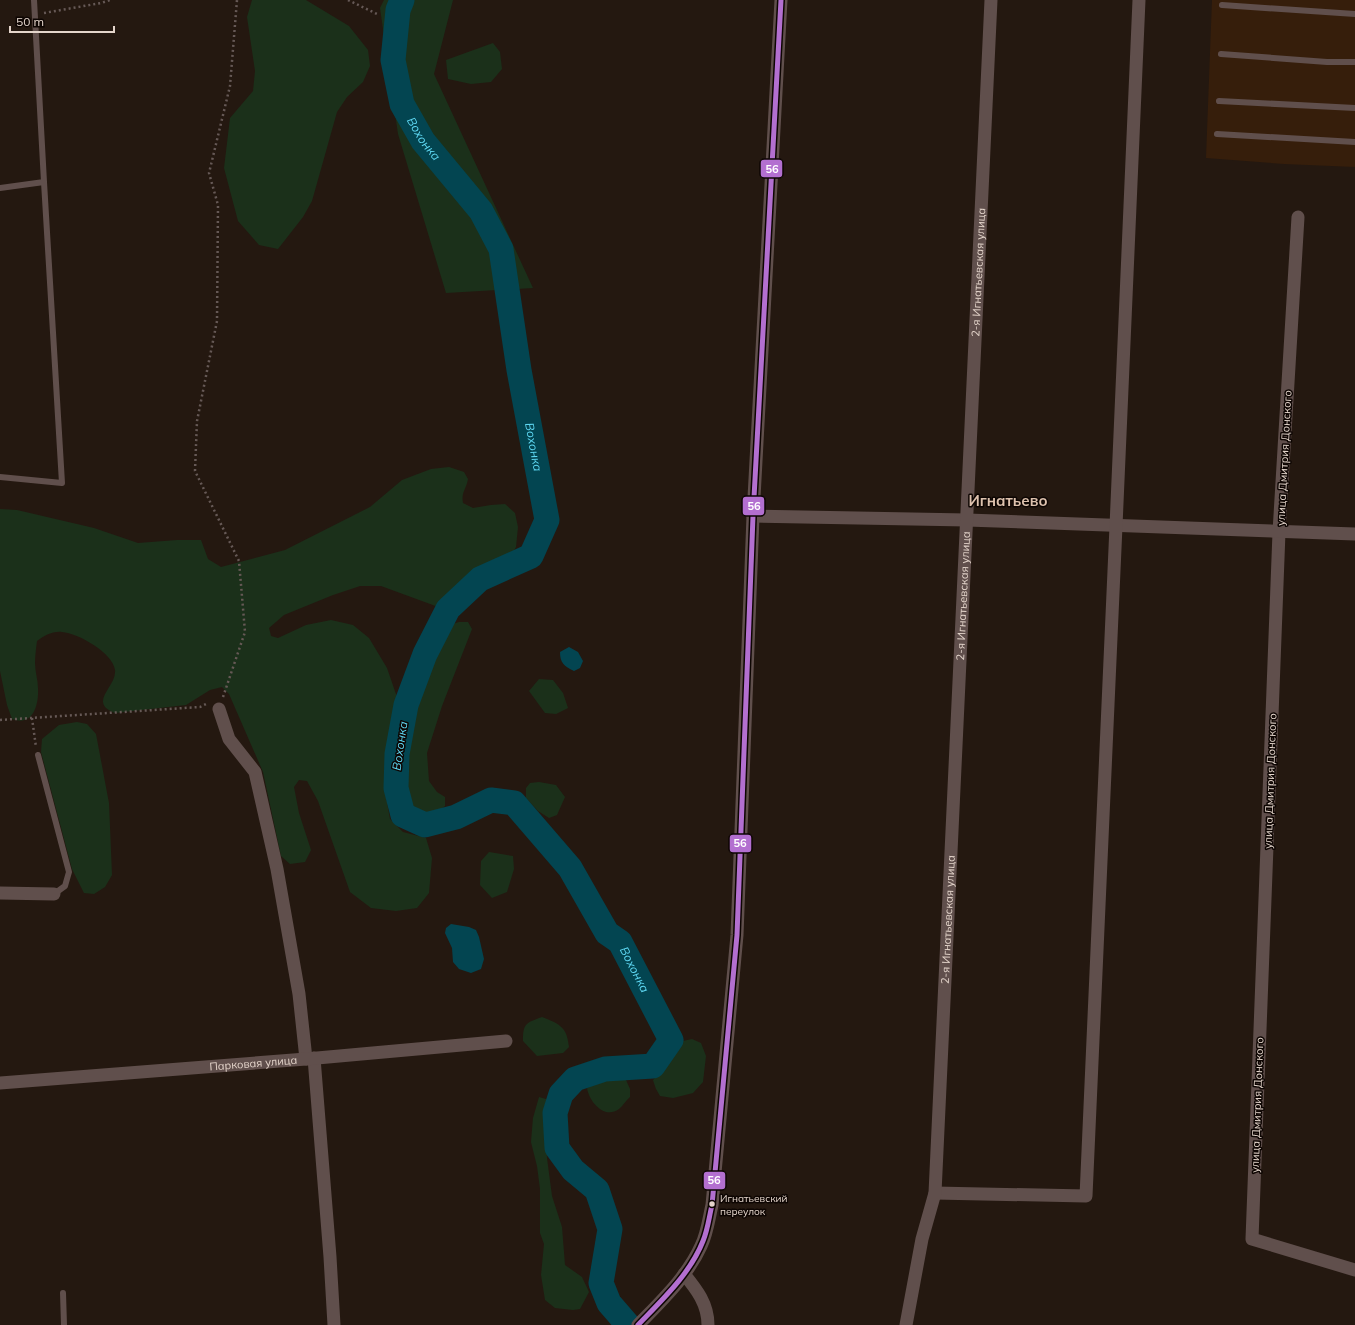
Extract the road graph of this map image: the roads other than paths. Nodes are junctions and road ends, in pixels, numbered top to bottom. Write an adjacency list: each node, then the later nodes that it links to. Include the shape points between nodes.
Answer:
1 (34, 0): 13 (lane)
2 (781, 0): 17 (street)
3 (991, 0): 18 (street, 2-я Игнатьевская улица)
4 (1139, 0): 19 (street)
5 (1222, 5): 6 (lane)
6 (1355, 14)
7 (1221, 54): 8 (lane)
8 (1355, 62)
9 (1219, 101): 10 (lane)
10 (1355, 108)
11 (1217, 134): 12 (lane)
12 (1355, 142)
13 (44, 182): 14 (lane); 16 (lane, via 62,483)
14 (0, 188)
15 (1298, 217): 20 (street, улица Дмитрия Донского)
16 (0, 477)
17 (753, 516): 18 (street); 31 (street, via 737,935 712,1205 701,1246)
18 (968, 520): 19 (street); 29 (street, 2-я Игнатьевская улица)
19 (1116, 526): 20 (street); 29 (street, via 1086,1196)
20 (1279, 532): 21 (street); 30 (street, улица Дмитрия Донского, via 1252,1239)
21 (1355, 534)
22 (216, 703): 27 (street, via 229,738 255,772 279,877)
23 (38, 755): 25 (lane, via 69,872 65,886)
24 (0, 893): 25 (street)
25 (54, 894)
26 (506, 1041): 27 (street, Парковая улица)
27 (310, 1058): 28 (street, Парковая улица); 34 (street, via 330,1257)
28 (0, 1083)
29 (935, 1193): 37 (street, 2-я Игнатьевская улица, via 922,1239)
30 (1355, 1270)
31 (680, 1280): 35 (street); 36 (street, via 697,1290 708,1313)
32 (64, 1293): 33 (lane)
33 (64, 1325)
34 (334, 1325)
35 (638, 1325)
36 (708, 1325)
37 (906, 1325)

